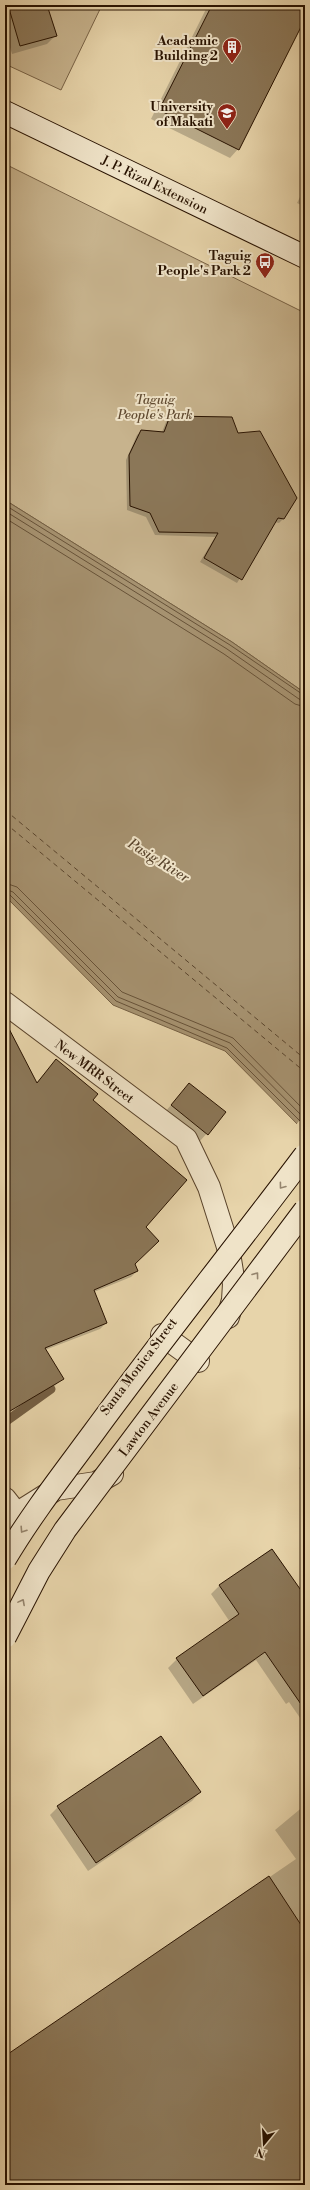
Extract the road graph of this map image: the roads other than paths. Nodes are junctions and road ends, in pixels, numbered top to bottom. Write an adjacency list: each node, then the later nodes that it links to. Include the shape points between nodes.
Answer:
1 (5, 112): 2 (main road, J. P. Rizal Extension)
2 (305, 257)
3 (5, 1003): 6 (main road, New MRR Street, via 186,1139 209,1187)
4 (305, 1155): 11 (main road, one-way to 11, bridge, via 120,1396 37,1510)
5 (305, 1210): 12 (main road, Lawton Avenue, one-way to 5, bridge, via 39,1571 65,1530)
6 (228, 1247): 7 (main road, Santa Monica Street); 8 (main road, via 234,1284 230,1312)
7 (162, 1335): 8 (main road); 9 (main road, Santa Monica Street, via 81,1443)
8 (198, 1362): 9 (main road, via 110,1477 84,1486)
9 (56, 1489): 10 (main road)
10 (9, 1511)
11 (5, 1559)
12 (5, 1637)

